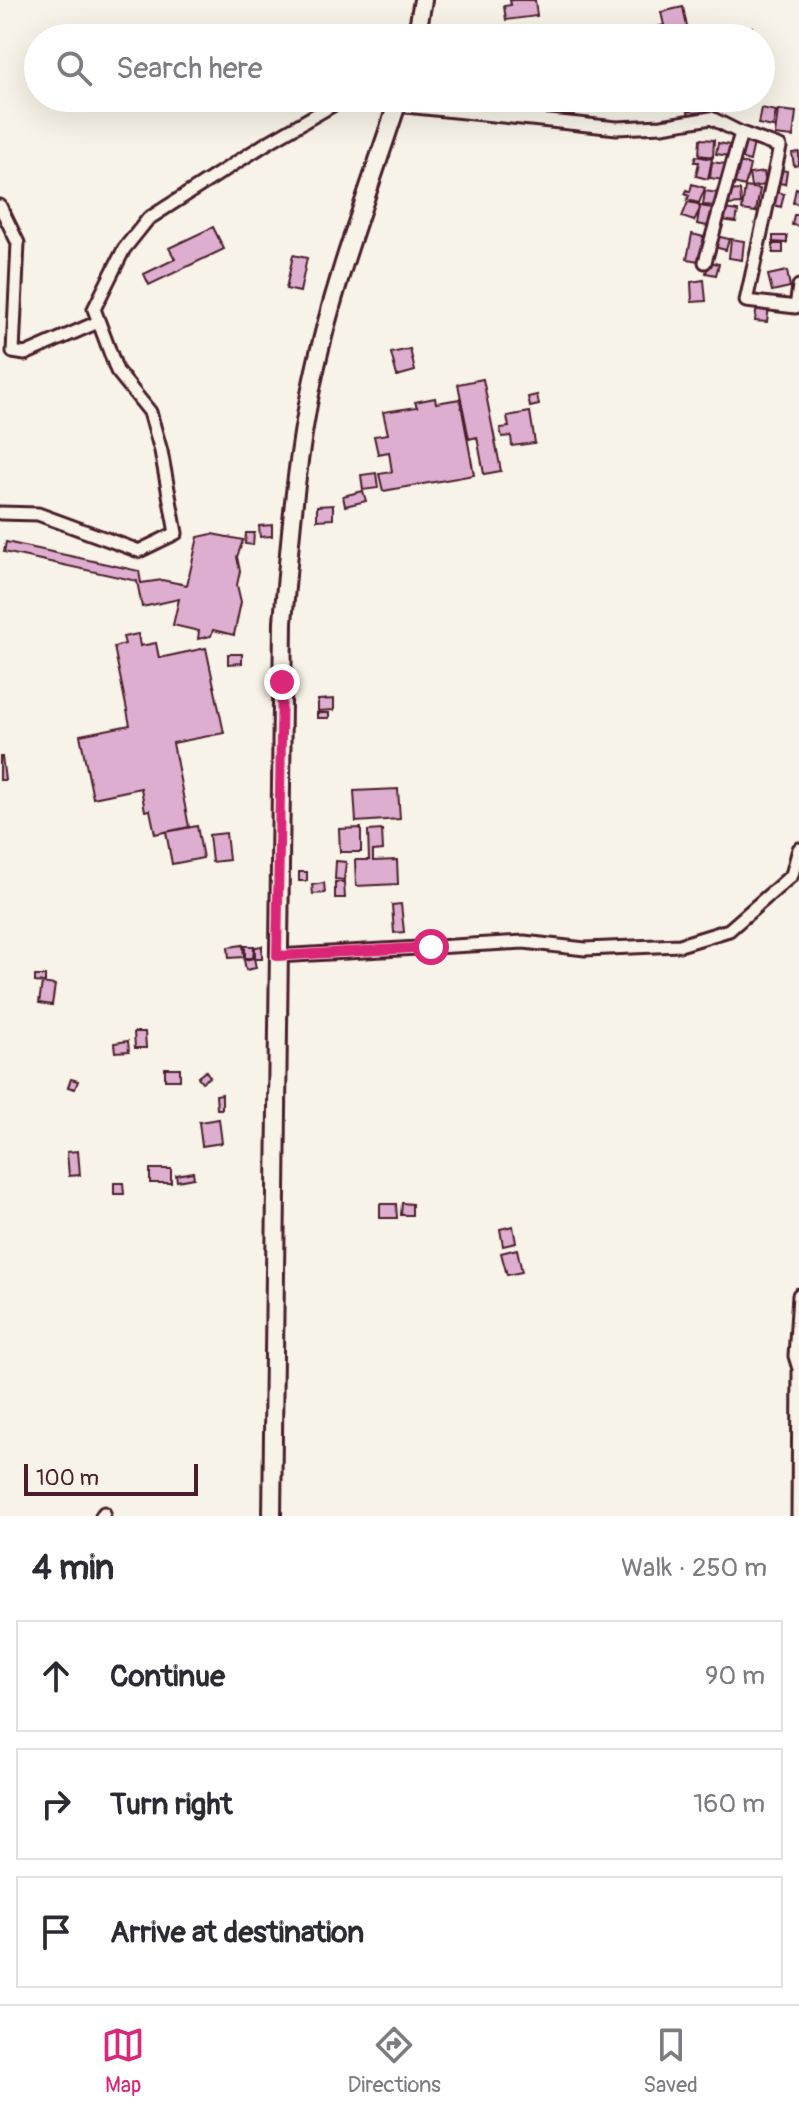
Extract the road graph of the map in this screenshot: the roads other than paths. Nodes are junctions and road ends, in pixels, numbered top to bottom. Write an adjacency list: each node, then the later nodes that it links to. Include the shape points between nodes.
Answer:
1 (423, 0): 2 (main road)
2 (419, 24)
3 (321, 112): 10 (street, via 148,219 124,249 94,309)
4 (394, 112): 13 (main road, via 325,330 295,485 283,622)
5 (487, 112): 6 (street, via 617,128 711,118)
6 (741, 133): 8 (street); 9 (street, via 780,147 746,301 796,307)
7 (0, 206): 10 (street, via 18,243 13,352 25,354)
8 (705, 262)
9 (799, 286)
10 (98, 322): 11 (street, via 117,371 150,412 176,533 139,551 38,514)
11 (0, 513)
12 (799, 849): 13 (street, via 792,875 751,913 729,930 680,945 585,949 524,942)
13 (277, 956): 16 (main road)
14 (799, 1295): 15 (street)
15 (799, 1369): 17 (street)
16 (272, 1516)
17 (798, 1516)

